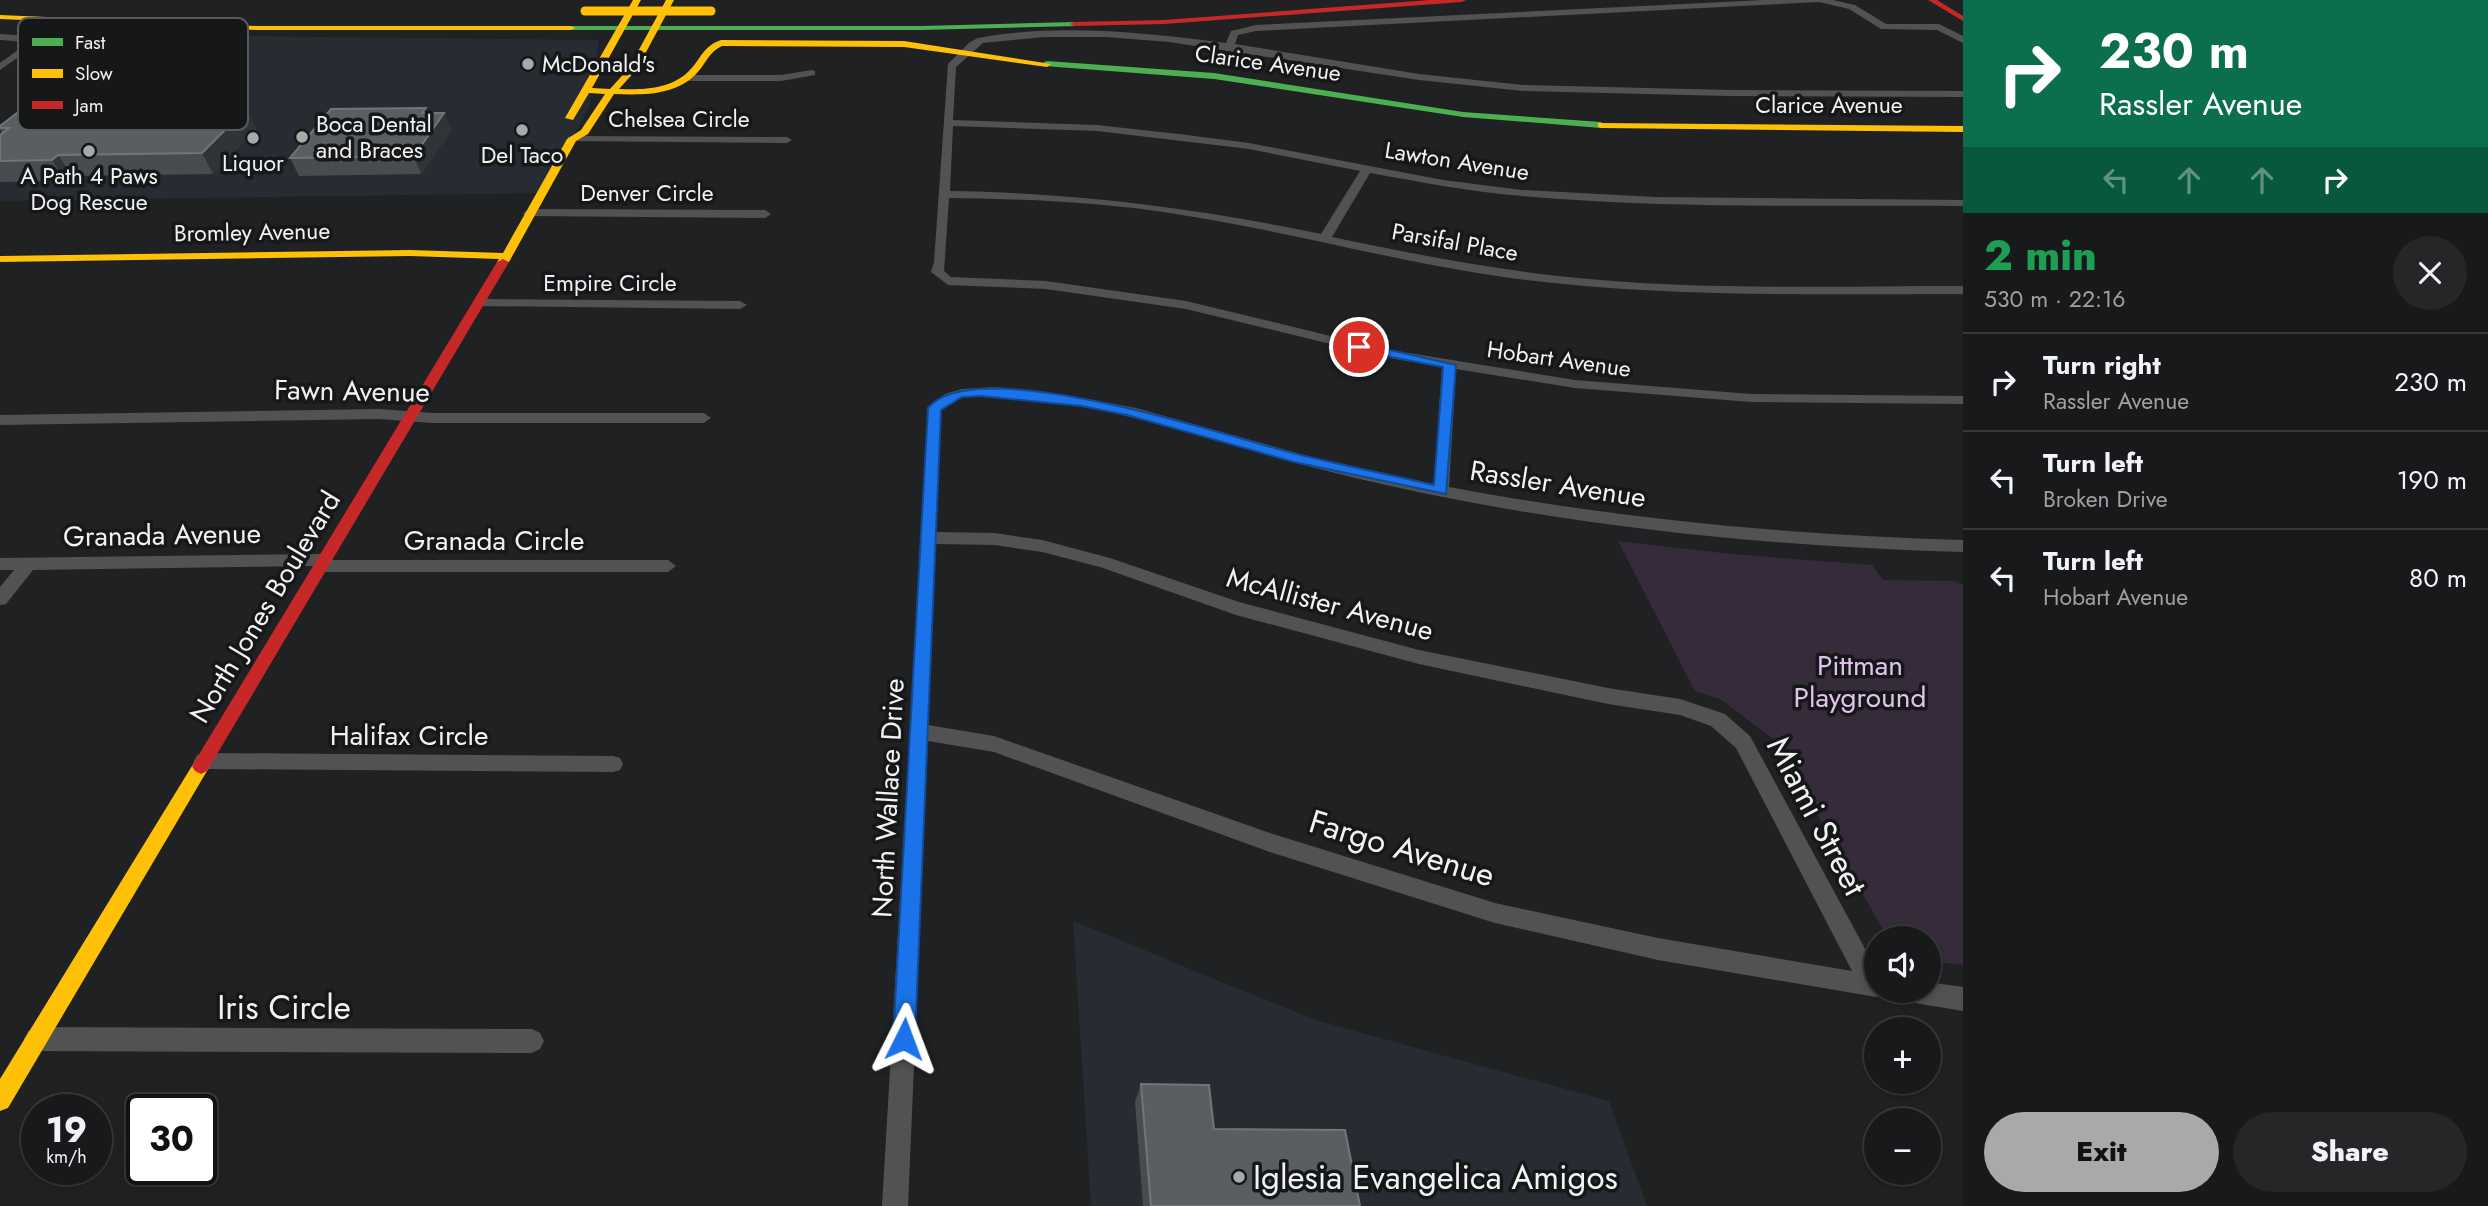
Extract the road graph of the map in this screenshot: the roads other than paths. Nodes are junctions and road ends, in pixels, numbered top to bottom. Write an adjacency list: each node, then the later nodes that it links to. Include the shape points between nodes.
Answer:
1 (1447, 0): 7 (main road, bridge, via 1151,10)
2 (1462, 0): 13 (main road, via 1151,23)
3 (1818, 0): 16 (street, via 1852,7 1884,27 1939,27); 18 (street, via 1256,28 1234,33)
4 (1932, 0): 9 (main road)
5 (636, 1): 11 (main road, North Jones Boulevard)
6 (669, 1): 12 (main road, North Jones Boulevard)
7 (0, 15): 8 (main road)
8 (49, 18)
9 (1963, 19)
10 (248, 27): 11 (main road)
11 (620, 28): 12 (main road); 24 (main road, North Jones Boulevard)
12 (655, 28): 13 (main road); 17 (main road, North Jones Boulevard)
13 (706, 28): 17 (main road, via 670,34)
14 (0, 37): 15 (street)
15 (18, 39)
16 (1963, 40)
17 (647, 45): 25 (main road, North Jones Boulevard, via 630,73)
18 (1229, 47): 19 (street, via 1094,36 993,39 972,44); 26 (street, via 1521,89)
19 (961, 53): 23 (main road, Clarice Avenue, via 884,42 727,42 705,49); 27 (street, via 951,66); 28 (main road, Clarice Avenue, via 1235,79 1455,116 1539,124)
20 (18, 55): 21 (street)
21 (0, 67)
22 (812, 73): 23 (street, via 781,78)
23 (687, 78): 25 (main road, via 659,88)
24 (587, 90): 25 (main road); 29 (main road, North Jones Boulevard, via 562,132)
25 (612, 90): 29 (main road, North Jones Boulevard, via 585,132)
26 (1963, 94)
27 (948, 123): 31 (street, Lawton Avenue, via 1097,128 1249,146); 32 (street)
28 (1963, 129)
29 (572, 139): 30 (street, Chelsea Circle); 34 (main road, North Jones Boulevard)
30 (787, 140)
31 (1367, 169): 33 (street, Lawton Avenue, via 1443,183 1582,198); 36 (street)
32 (943, 194): 36 (street, Parsifal Place, via 1107,201); 42 (street, Hobart Avenue, via 937,272 948,281 1046,285 1186,305)
33 (1963, 203)
34 (529, 213): 35 (street, Denver Circle); 37 (main road, North Jones Boulevard)
35 (765, 214)
36 (1325, 239): 39 (street, Parsifal Place, via 1505,273 1600,283)
37 (505, 256): 38 (main road, Bromley Avenue, via 410,253); 40 (main road, North Jones Boulevard)
38 (0, 259)
39 (1963, 290)
40 (480, 303): 41 (street, Empire Circle); 45 (main road, North Jones Boulevard)
41 (740, 305)
42 (1450, 365): 44 (street, Hobart Avenue, via 1663,393); 48 (street)
43 (946, 398): 48 (street, Rassler Avenue, via 981,392 1081,402); 49 (street, North Wallace Drive, via 934,408)
44 (1963, 400)
45 (410, 416): 46 (street, Fawn Avenue); 47 (street, Fawn Avenue); 52 (main road, North Jones Boulevard)
46 (704, 418)
47 (0, 420)
48 (1441, 491): 50 (street, Rassler Avenue, via 1562,514 1706,532)
49 (929, 538): 56 (street, McAllister Avenue, via 995,539 1042,546 1104,562 1236,608 1419,657 1680,707); 57 (street, North Wallace Drive)
50 (1963, 546)
51 (29, 563): 52 (street, Granada Avenue); 53 (street, Granada Avenue); 55 (street)
52 (323, 563): 54 (street, Granada Circle); 58 (main road, North Jones Boulevard)
53 (0, 564)
54 (668, 566)
55 (0, 598)
56 (1718, 720): 60 (street, Miami Street, via 1743,742)
57 (920, 732): 61 (street, Fargo Avenue, via 954,733 994,742 1102,785 1443,899 1596,937); 67 (street, North Wallace Drive)
58 (204, 761): 59 (street, Halifax Circle); 64 (main road, North Jones Boulevard)
59 (613, 764)
60 (1864, 967)
61 (1864, 984)
62 (1941, 996): 63 (street)
63 (1963, 999)
64 (36, 1039): 65 (street, Iris Circle); 66 (main road, North Jones Boulevard)
65 (532, 1041)
66 (0, 1100)
67 (895, 1206)

